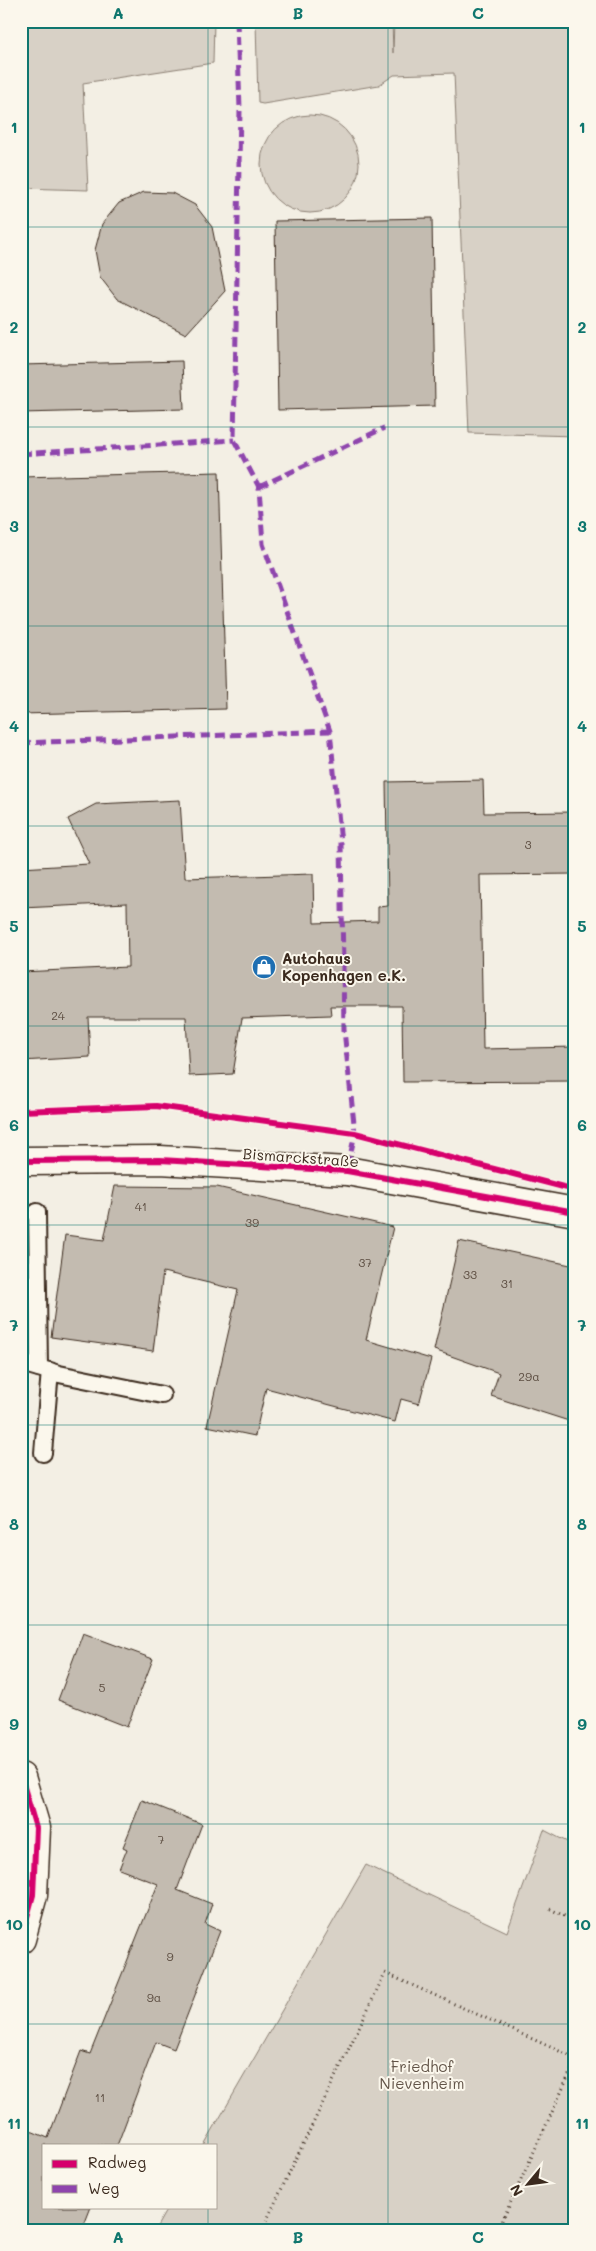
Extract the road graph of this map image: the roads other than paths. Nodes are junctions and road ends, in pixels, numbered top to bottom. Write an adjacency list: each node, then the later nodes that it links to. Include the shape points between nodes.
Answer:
1 (21, 1161): 3 (street, Bismarckstraße, via 160,1160 347,1171)
2 (37, 1212): 5 (lane)
3 (575, 1212)
4 (21, 1363): 5 (lane)
5 (44, 1370): 6 (lane); 7 (lane)
6 (162, 1395)
7 (43, 1453)
8 (21, 1777): 9 (street, via 36,1828 33,1895)
9 (21, 1939)

